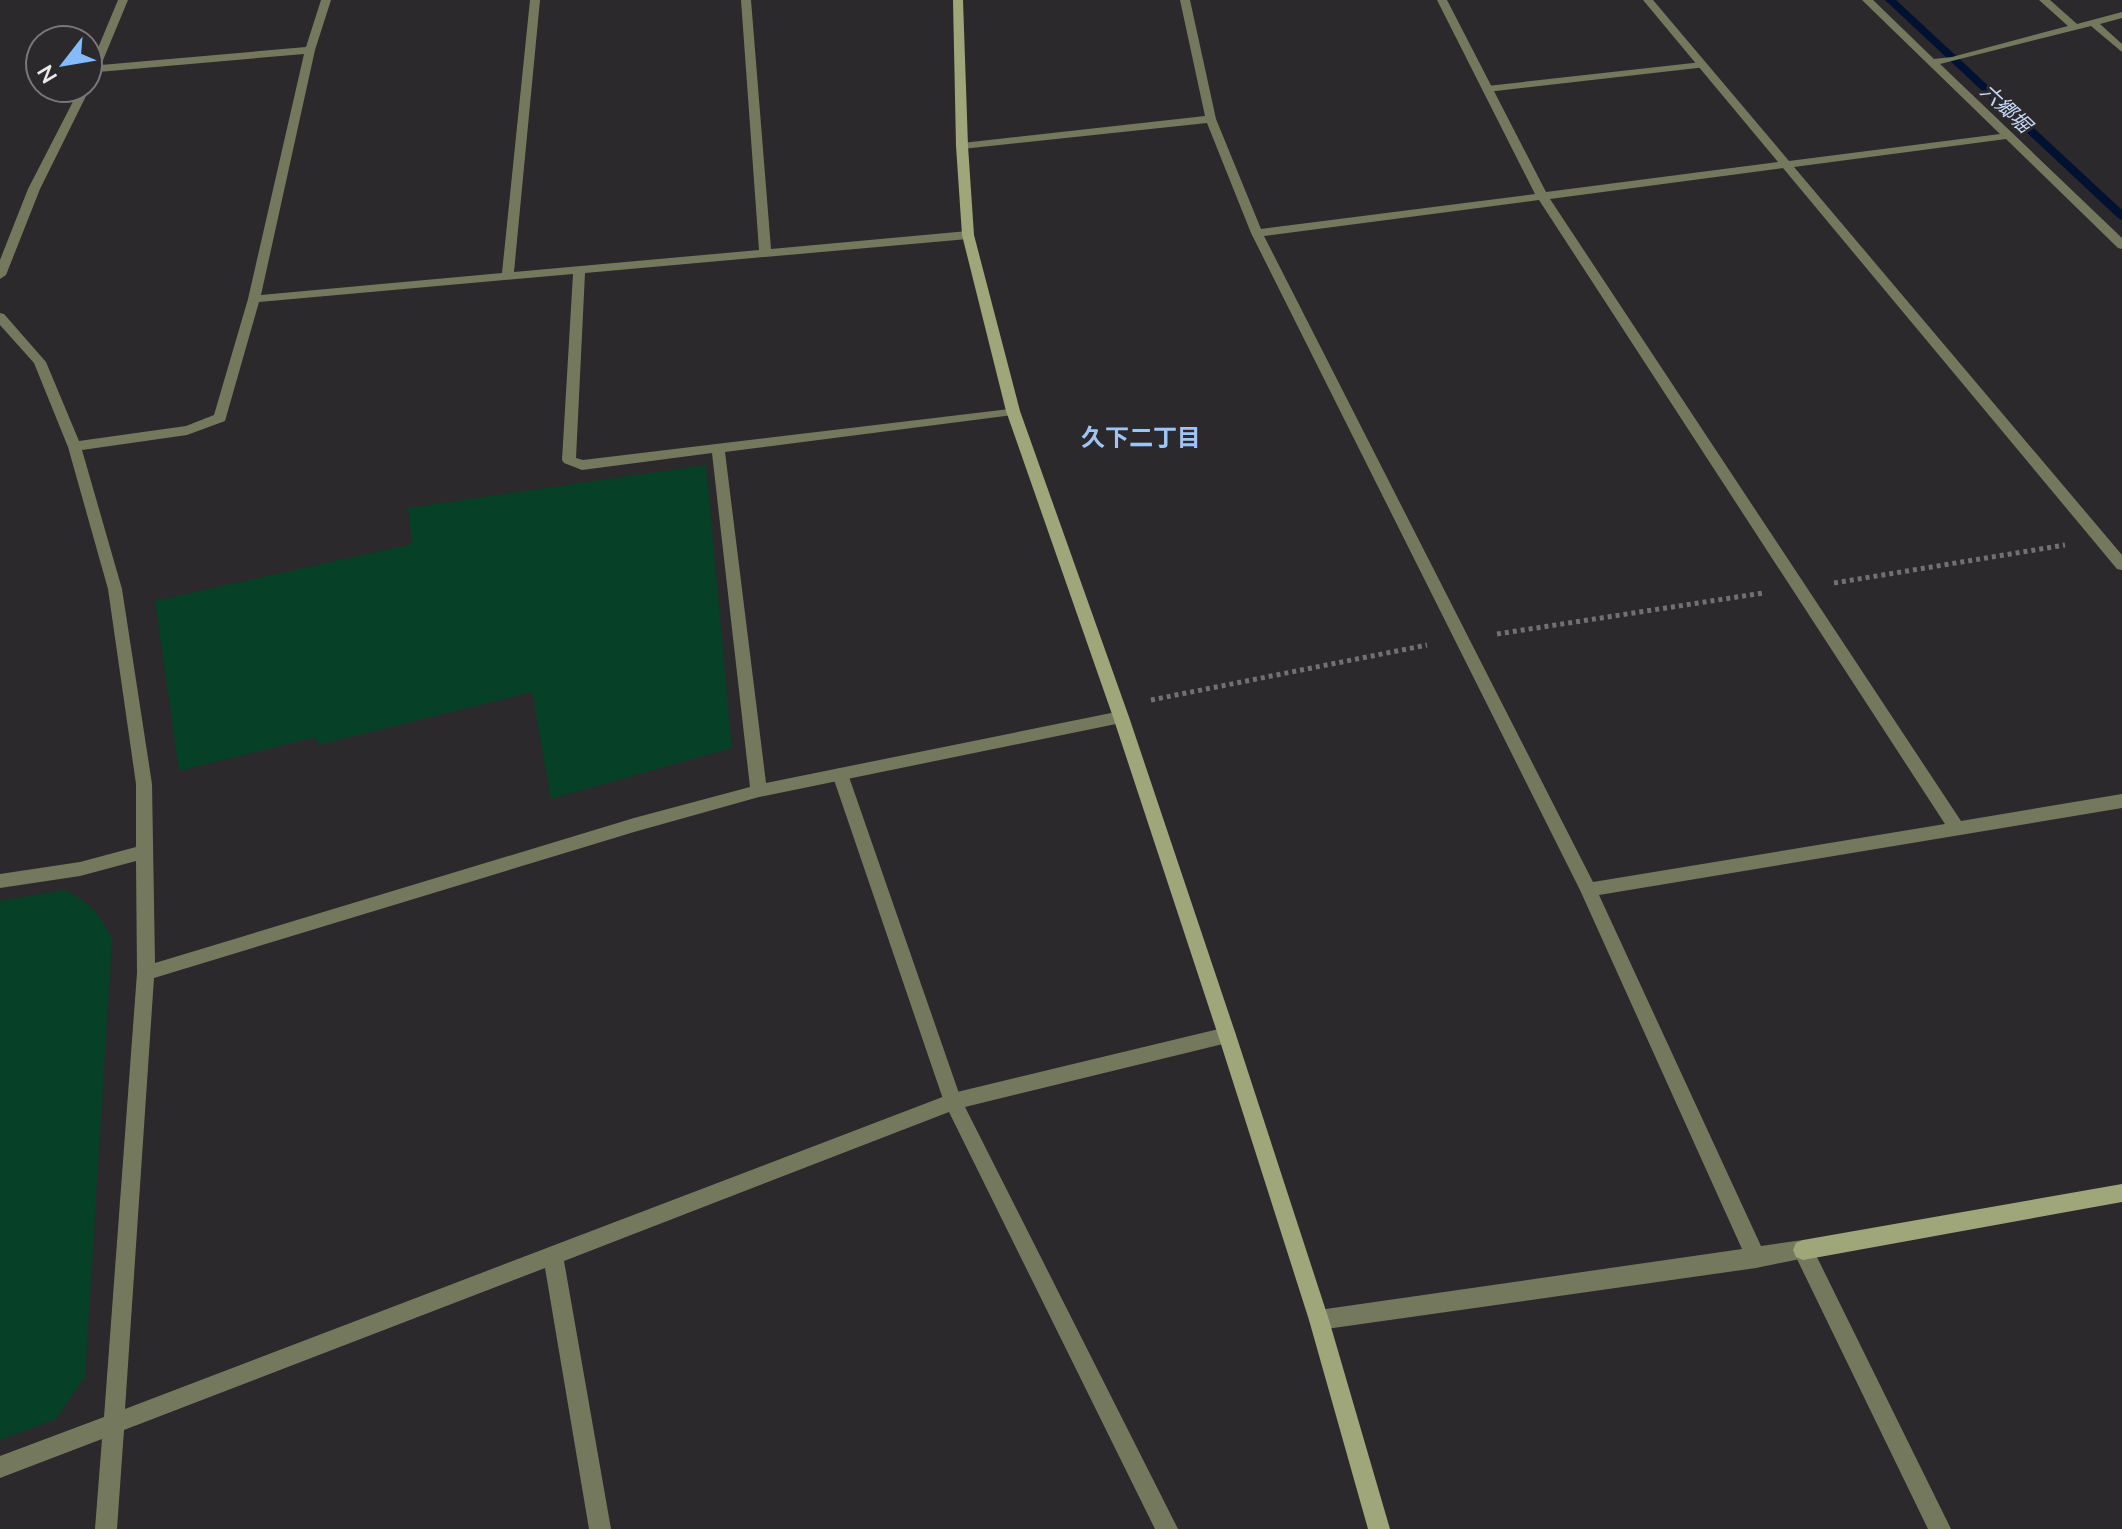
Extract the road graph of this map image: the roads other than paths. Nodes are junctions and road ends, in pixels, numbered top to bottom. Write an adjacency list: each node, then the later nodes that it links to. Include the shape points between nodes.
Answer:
1 (123, 0): 14 (street)
2 (326, 0): 16 (street)
3 (535, 0): 33 (street)
4 (746, 0): 30 (street)
5 (958, 0): 24 (street)
6 (1185, 0): 22 (street)
7 (1442, 0): 20 (street)
8 (1648, 0): 18 (street)
9 (1867, 0): 17 (street)
10 (2044, 0): 13 (street)
11 (2122, 15): 12 (street)
12 (2093, 23): 13 (street); 15 (street)
13 (2076, 28): 17 (street)
14 (104, 47)
15 (2122, 49)
16 (310, 50): 19 (street); 34 (street)
17 (1932, 62): 23 (street)
18 (1702, 65): 20 (street); 25 (street)
19 (104, 68)
20 (1487, 89): 26 (street)
21 (77, 104): 32 (street, via 34,189)
22 (1211, 119): 24 (street); 27 (street)
23 (2007, 136): 25 (street); 29 (street)
24 (962, 146): 28 (street)
25 (1787, 165): 26 (street); 39 (street)
26 (1542, 195): 27 (street); 44 (street)
27 (1257, 233): 47 (street)
28 (968, 235): 30 (street); 36 (street)
29 (2122, 245)
30 (765, 252): 31 (street)
31 (579, 270): 33 (street); 38 (street, via 569,460 582,465)
32 (0, 275)
33 (508, 275): 34 (street)
34 (254, 299): 37 (street, via 220,418 203,428 102,438)
35 (0, 317): 37 (street, via 40,362)
36 (1013, 411): 38 (street); 40 (street)
37 (75, 447): 45 (street, via 115,589 144,784)
38 (718, 449): 42 (street)
39 (2122, 565)
40 (1121, 717): 41 (street); 49 (street)
41 (840, 774): 42 (street); 50 (street)
42 (759, 791): 48 (street)
43 (2122, 801): 44 (street)
44 (1957, 828): 47 (street)
45 (144, 852): 46 (street, via 80,869); 48 (street)
46 (0, 881)
47 (1588, 890): 54 (street)
48 (146, 973): 56 (street)
49 (1227, 1035): 50 (street); 55 (street)
50 (953, 1102): 53 (street); 60 (street)
51 (2122, 1193): 52 (street)
52 (1803, 1250): 54 (street); 62 (street)
53 (553, 1256): 56 (street); 59 (street)
54 (1756, 1258): 55 (street)
55 (1319, 1320): 61 (street)
56 (113, 1422): 57 (street); 58 (street)
57 (0, 1467)
58 (106, 1529)
59 (600, 1529)
60 (1167, 1529)
61 (1379, 1529)
62 (1940, 1529)

